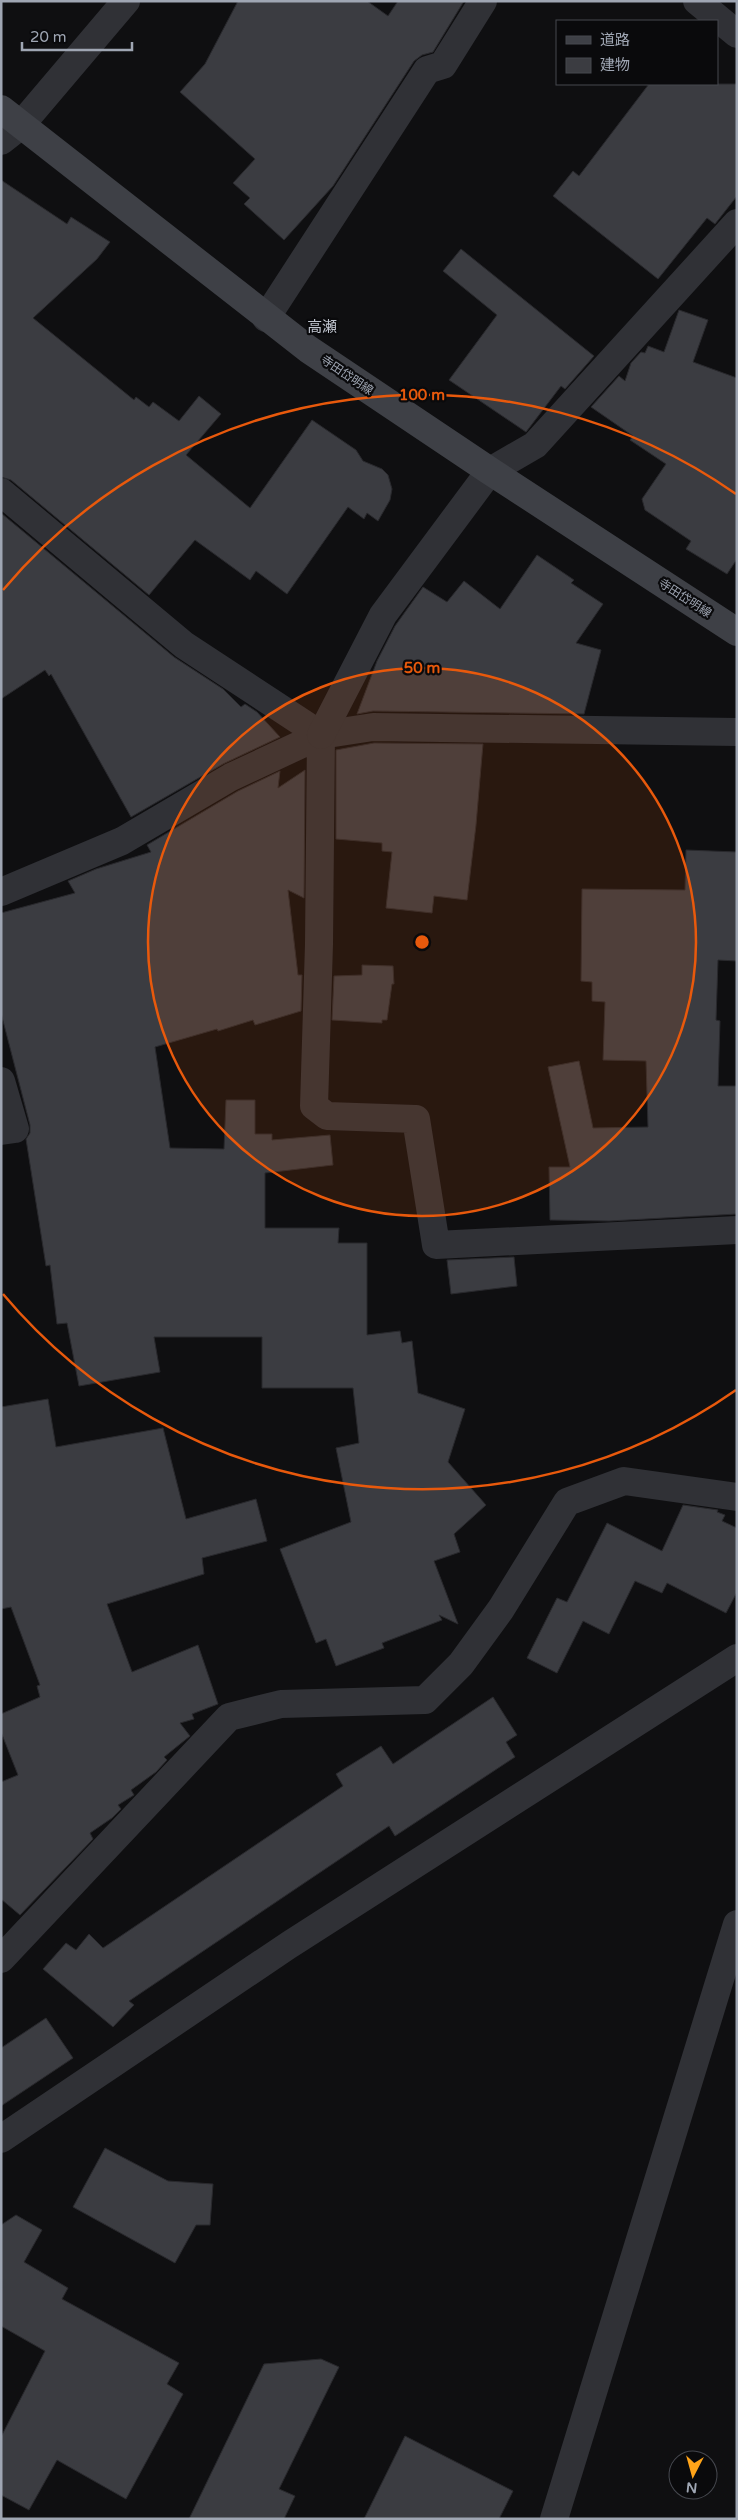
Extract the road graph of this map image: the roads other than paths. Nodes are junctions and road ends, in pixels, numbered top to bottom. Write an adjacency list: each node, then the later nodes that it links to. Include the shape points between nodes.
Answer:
1 (126, 1): 5 (street)
2 (483, 1): 7 (street, via 443,65 427,70 403,105)
3 (697, 1): 4 (street)
4 (737, 34)
5 (8, 125): 7 (main road, 寺田岱明線)
6 (737, 223): 8 (street, via 535,445)
7 (266, 318): 8 (main road, 寺田岱明線)
8 (490, 471): 10 (main road, 寺田岱明線); 12 (street, via 383,615)
9 (1, 492): 12 (street, via 184,645)
10 (737, 632)
11 (737, 732): 12 (street, via 373,727)
12 (321, 735): 13 (street, via 231,777 122,841); 16 (street, via 314,1106 327,1116 416,1119 436,1245)
13 (1, 892)
14 (1, 1081): 15 (street, via 15,1129)
15 (1, 1131)
16 (737, 1230)
17 (737, 1497): 20 (street, via 624,1481 567,1502 501,1609 461,1664 425,1700 281,1704 229,1717)
18 (737, 1658): 21 (street, via 289,1945)
19 (737, 1924): 22 (street)
20 (1, 1959)
21 (1, 2139)
22 (554, 2519)

